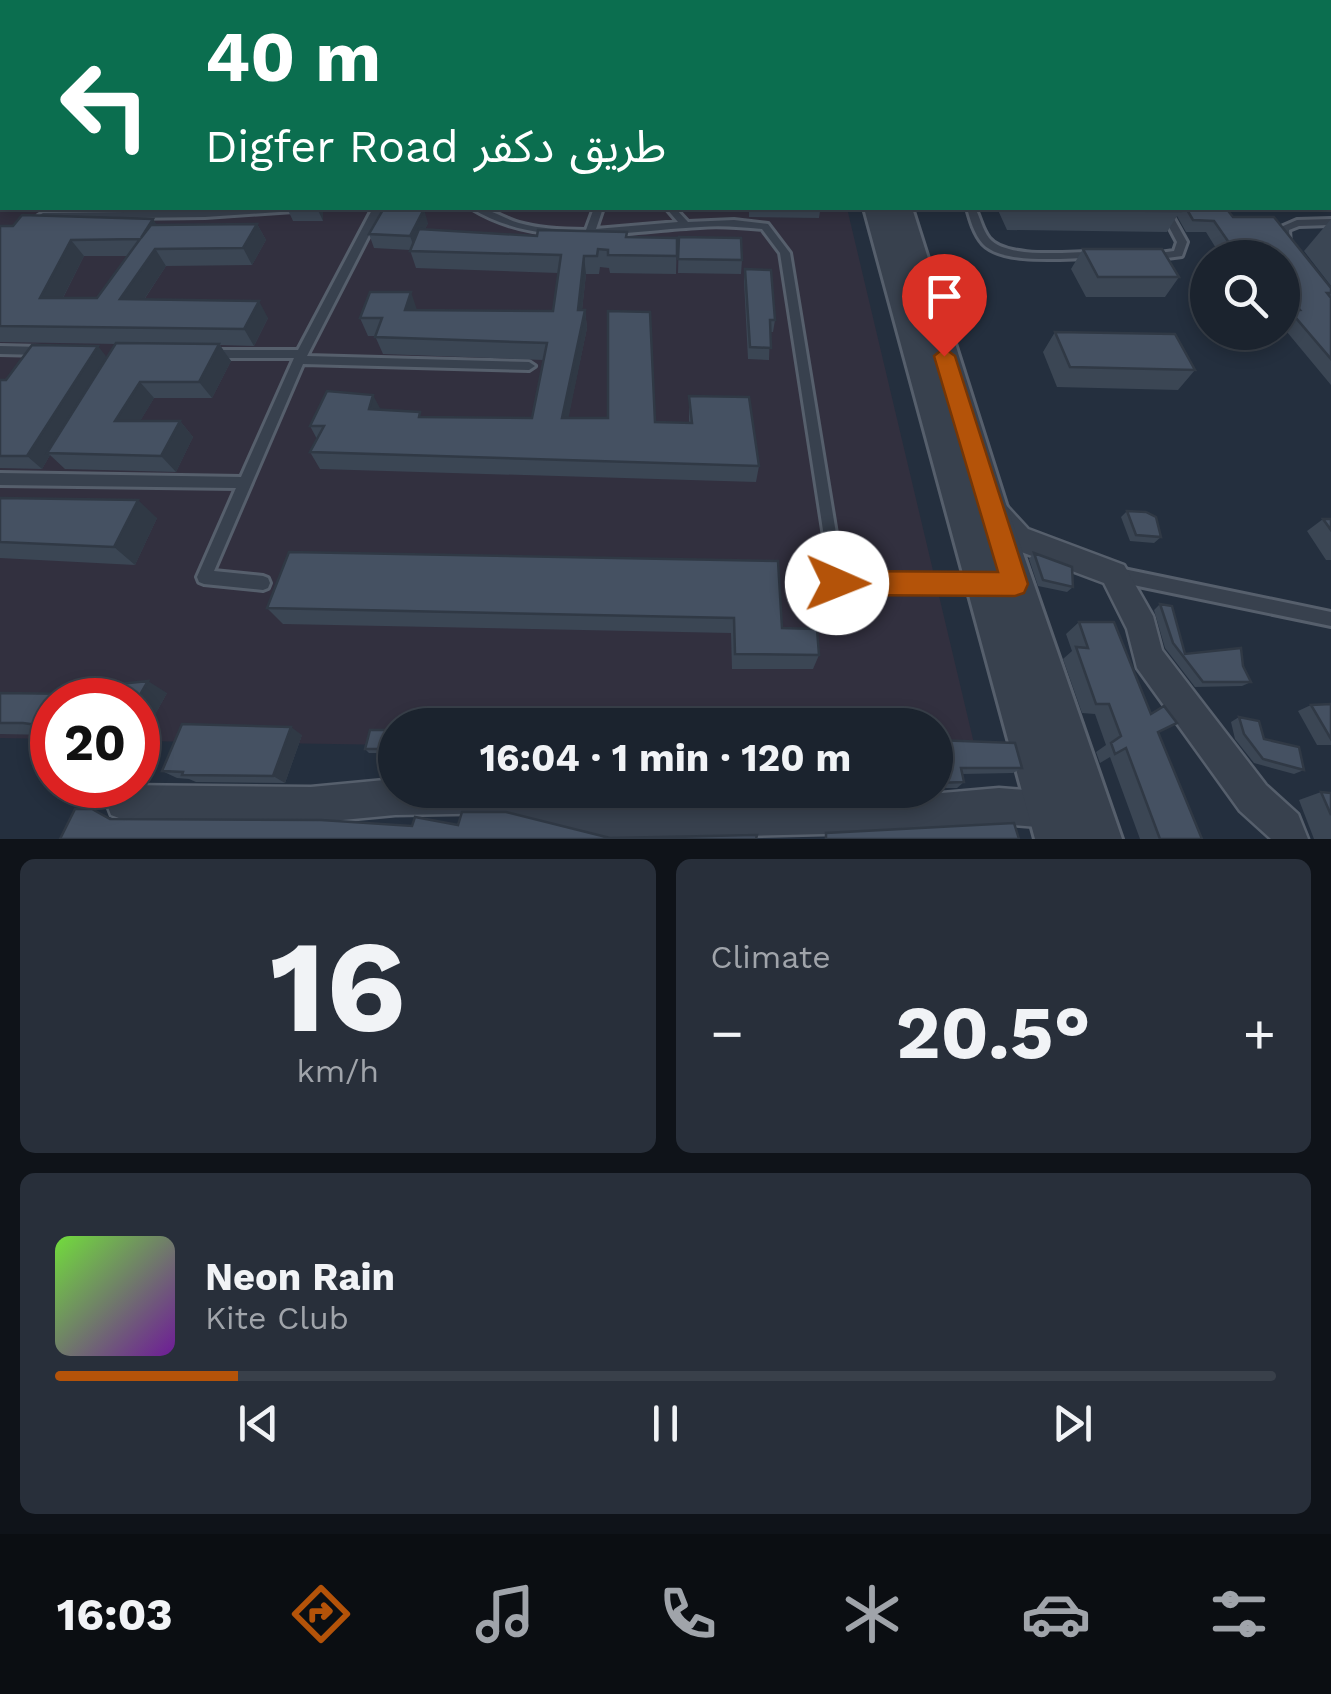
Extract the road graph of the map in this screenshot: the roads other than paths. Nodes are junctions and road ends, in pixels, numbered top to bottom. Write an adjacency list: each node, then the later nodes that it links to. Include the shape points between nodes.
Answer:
1 (265, 210): 10 (lane)
2 (377, 210): 20 (lane)
3 (481, 210): 13 (lane, via 521,227)
4 (597, 210): 13 (lane)
5 (672, 210): 12 (lane)
6 (877, 210): 29 (street)
7 (901, 210): 26 (street)
8 (973, 210): 15 (lane, via 986,242 1008,252)
9 (1165, 210): 16 (lane, via 1182,242 1178,254)
10 (27, 220)
11 (1331, 222): 14 (lane, via 1284,229)
12 (685, 224): 13 (lane); 29 (lane, via 765,226 785,254 837,583)
13 (590, 232)
14 (1285, 240)
15 (1114, 255)
16 (1145, 257)
17 (0, 350): 18 (lane)
18 (53, 351)
19 (203, 354): 20 (lane)
20 (300, 357): 21 (lane); 25 (lane)
21 (530, 366)
22 (57, 464): 24 (lane)
23 (0, 479): 24 (lane)
24 (47, 480): 25 (lane)
25 (243, 483): 28 (lane, via 204,577)
26 (988, 504): 27 (street, via 1018,538); 29 (street)
27 (1114, 574): 30 (lane); 34 (street, via 1142,626 1148,657)
28 (263, 583)
29 (1001, 585): 32 (street); 33 (street)
30 (1331, 618)
31 (160, 803): 32 (street, via 310,805 511,794 611,822 999,806)
32 (1054, 824)
33 (1098, 839)
34 (1290, 839)

